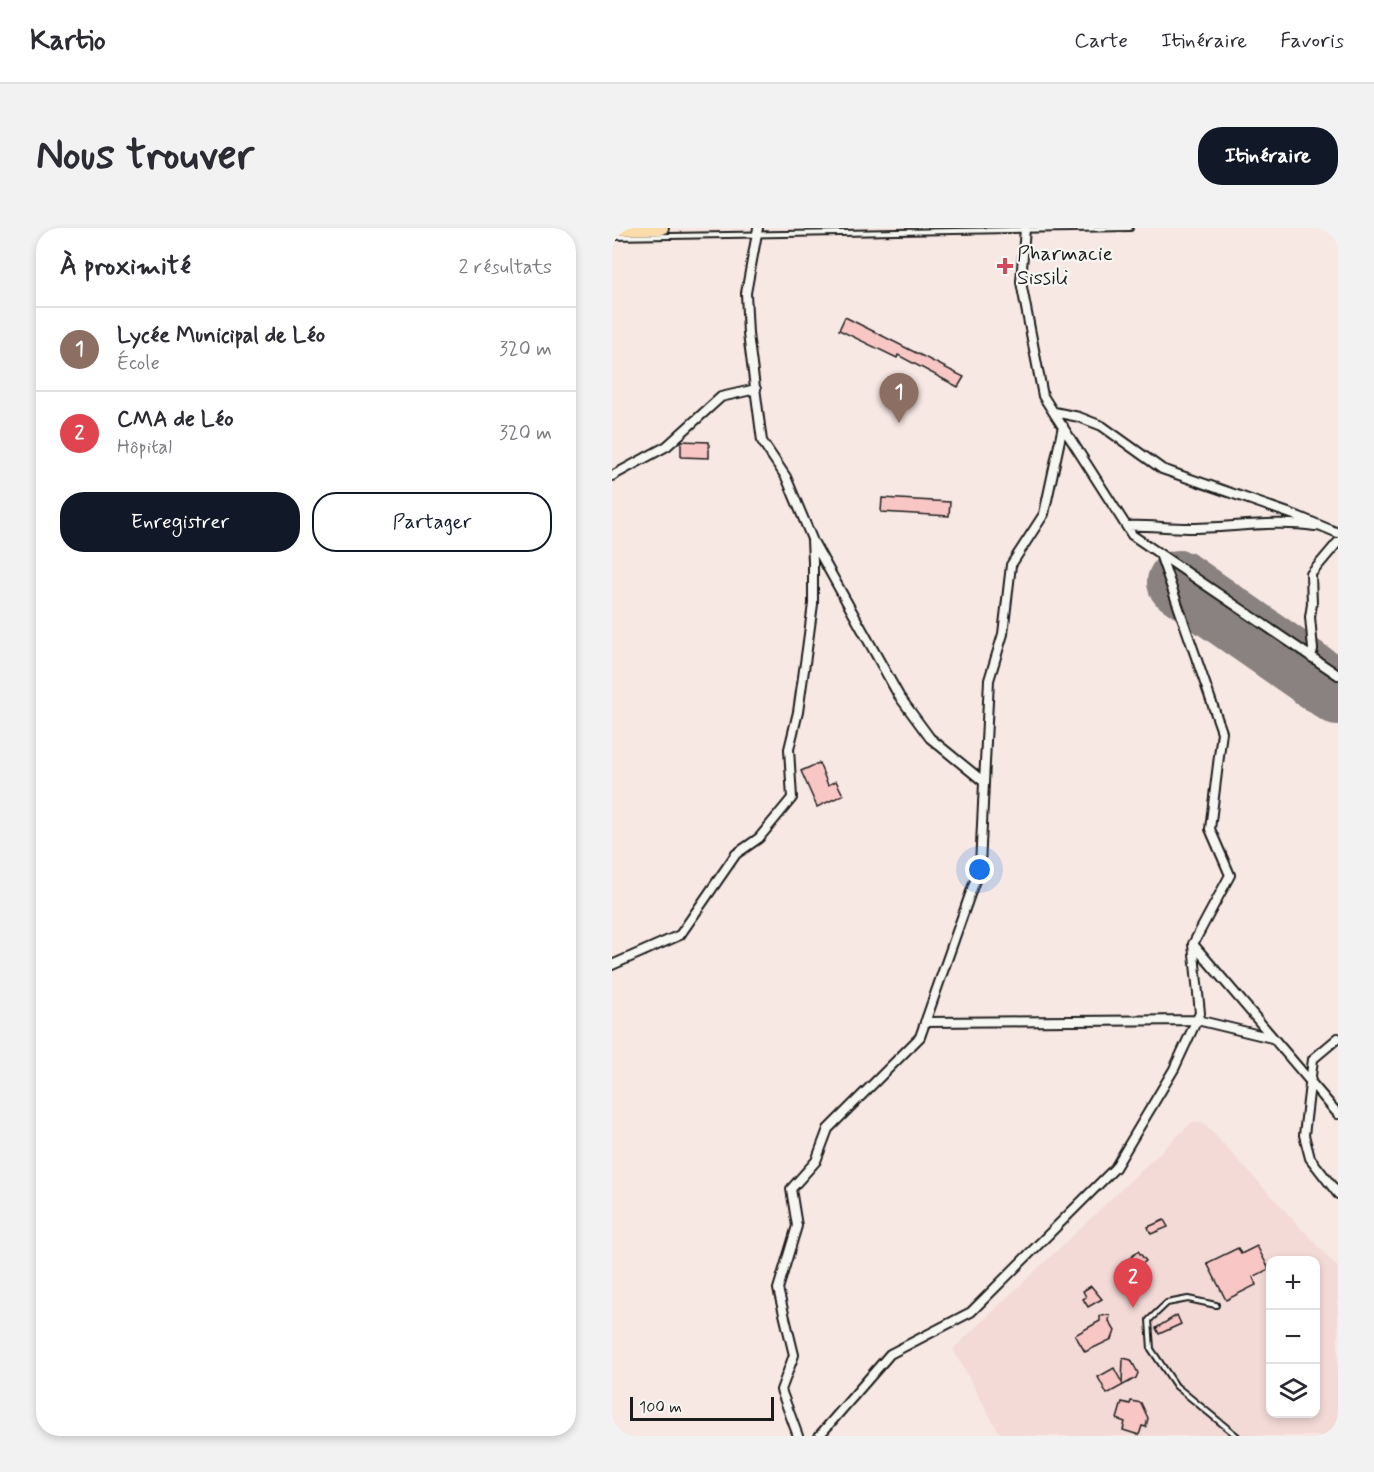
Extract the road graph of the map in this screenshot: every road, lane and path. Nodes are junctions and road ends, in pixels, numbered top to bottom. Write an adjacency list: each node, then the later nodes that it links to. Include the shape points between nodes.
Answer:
1 (662, 228): 3 (main road)
2 (1130, 228): 4 (lane)
3 (612, 229)
4 (1025, 229): 5 (lane); 8 (street, via 1021,282 1043,396)
5 (757, 232): 6 (lane); 7 (street, via 746,293)
6 (612, 237)
7 (756, 389): 10 (street, via 721,398 667,446); 14 (street, via 762,441 786,477)
8 (1054, 412): 9 (street); 12 (street, via 1102,426 1162,469)
9 (1063, 426): 11 (street); 19 (street, via 1044,514 1011,565 1003,634 989,680)
10 (612, 476)
11 (1127, 526): 12 (street, via 1299,524); 16 (street, via 1132,535)
12 (1322, 528): 13 (street)
13 (1338, 533)
14 (812, 539): 19 (street, via 899,696 930,738); 21 (street, via 813,604 789,749 792,798 759,838 736,854 680,935)
15 (1338, 542): 17 (street, via 1311,574)
16 (1160, 554): 17 (street); 20 (street, via 1222,732 1210,829 1230,875)
17 (1311, 657): 18 (street)
18 (1338, 675)
19 (984, 782): 23 (street, via 980,866)
20 (1193, 944): 22 (street, via 1200,1013); 24 (street)
21 (612, 965)
22 (1197, 1020): 23 (street); 24 (street); 31 (street, via 1174,1069 1115,1168 971,1312 890,1354)
23 (925, 1022): 30 (street, via 920,1037 828,1129 816,1161 792,1189 797,1226 778,1289 794,1355 781,1390)
24 (1272, 1038): 26 (street)
25 (1338, 1038): 26 (street, via 1313,1059)
26 (1310, 1083): 27 (street); 28 (street, via 1304,1136 1310,1158)
27 (1338, 1114)
28 (1338, 1194)
29 (1216, 1305): 32 (lane, via 1188,1299 1167,1303 1149,1320 1151,1349 1176,1386)
30 (798, 1436)
31 (819, 1436)
32 (1237, 1436)

